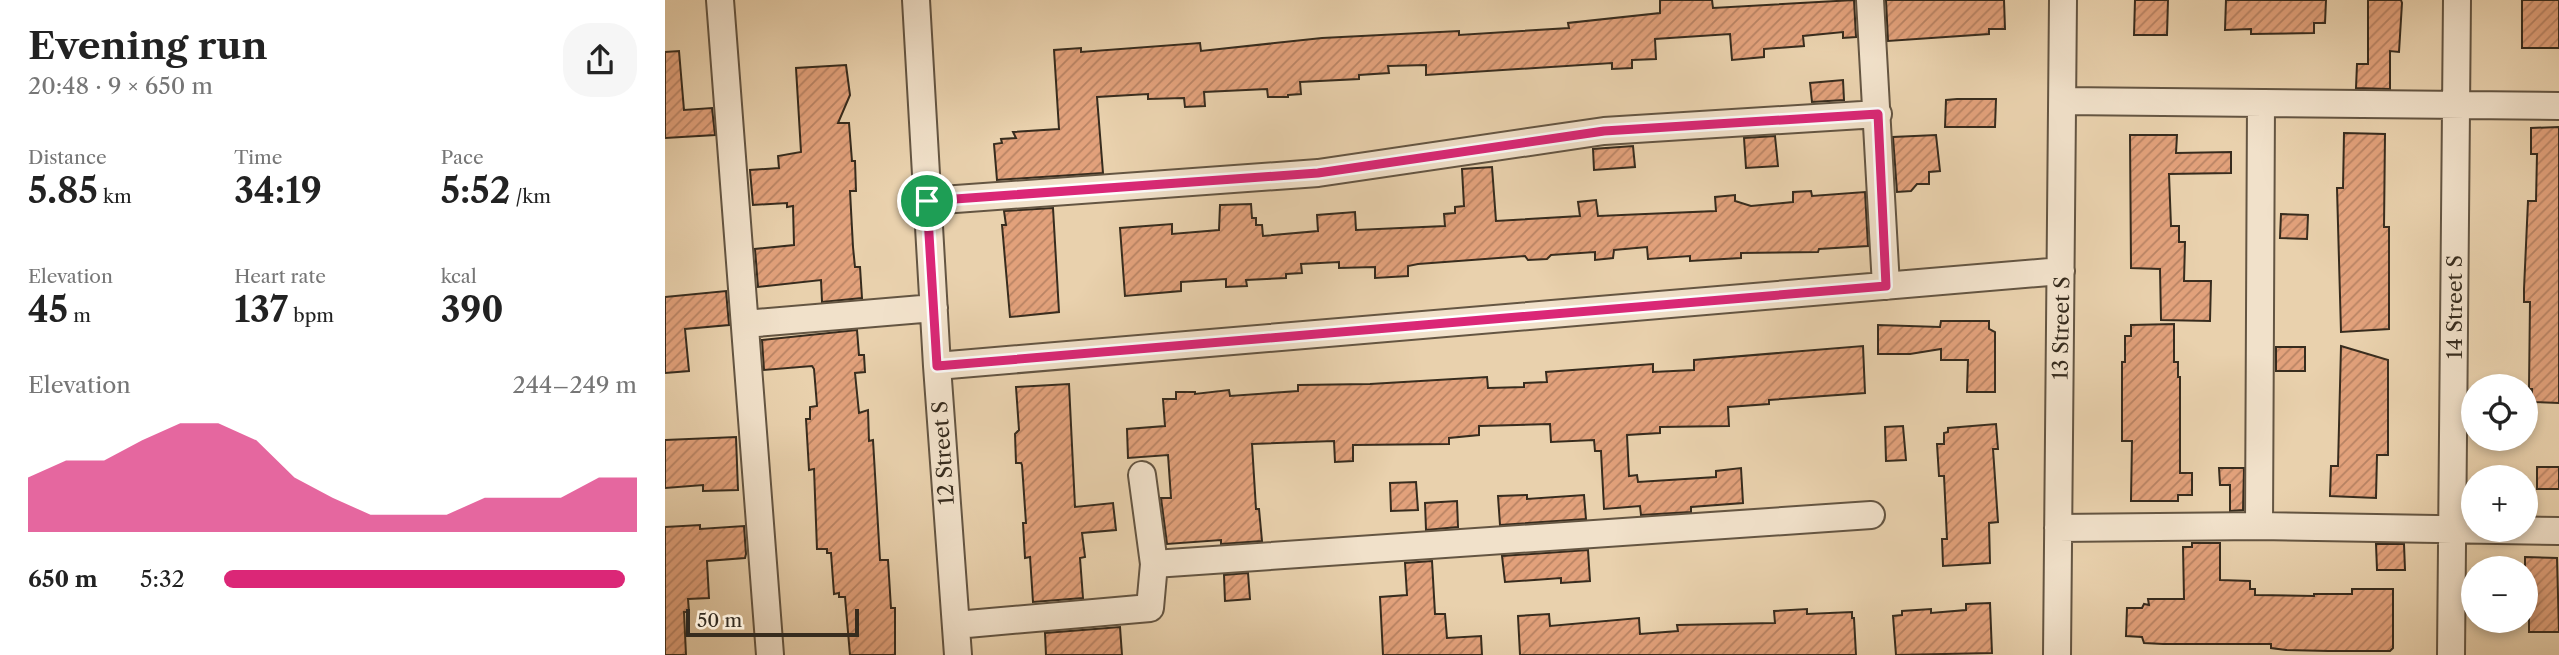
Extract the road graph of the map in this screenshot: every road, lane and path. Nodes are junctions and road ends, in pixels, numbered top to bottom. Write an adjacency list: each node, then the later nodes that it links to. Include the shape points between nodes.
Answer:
1 (720, 0): 15 (street)
2 (916, 0): 11 (street, 12 Street S)
3 (1870, 0): 10 (street)
4 (2063, 0): 6 (street, 13 Street S)
5 (2457, 0): 8 (street, 14 Street S)
6 (2063, 101): 7 (street); 12 (street, 13 Street S)
7 (2261, 103): 8 (street); 19 (street)
8 (2456, 104): 9 (street); 21 (street, 14 Street S)
9 (2559, 106)
10 (1878, 114): 11 (street, via 1604,131 1318,173); 13 (street)
11 (927, 201): 14 (street, 12 Street S)
12 (2061, 271): 13 (street); 20 (street, 13 Street S)
13 (1886, 286): 16 (street)
14 (934, 308): 15 (street); 16 (street, 12 Street S)
15 (745, 324): 25 (street)
16 (937, 366): 24 (street, 12 Street S)
17 (1143, 475): 23 (street)
18 (1871, 515): 23 (street)
19 (2259, 526): 20 (street); 21 (street)
20 (2058, 528): 27 (street, 13 Street S)
21 (2452, 531): 22 (street); 28 (street, 14 Street S)
22 (2559, 531)
23 (1154, 564): 24 (street, via 1150,608)
24 (956, 625): 26 (street, 12 Street S)
25 (770, 655)
26 (958, 655)
27 (2057, 655)
28 (2451, 655)

